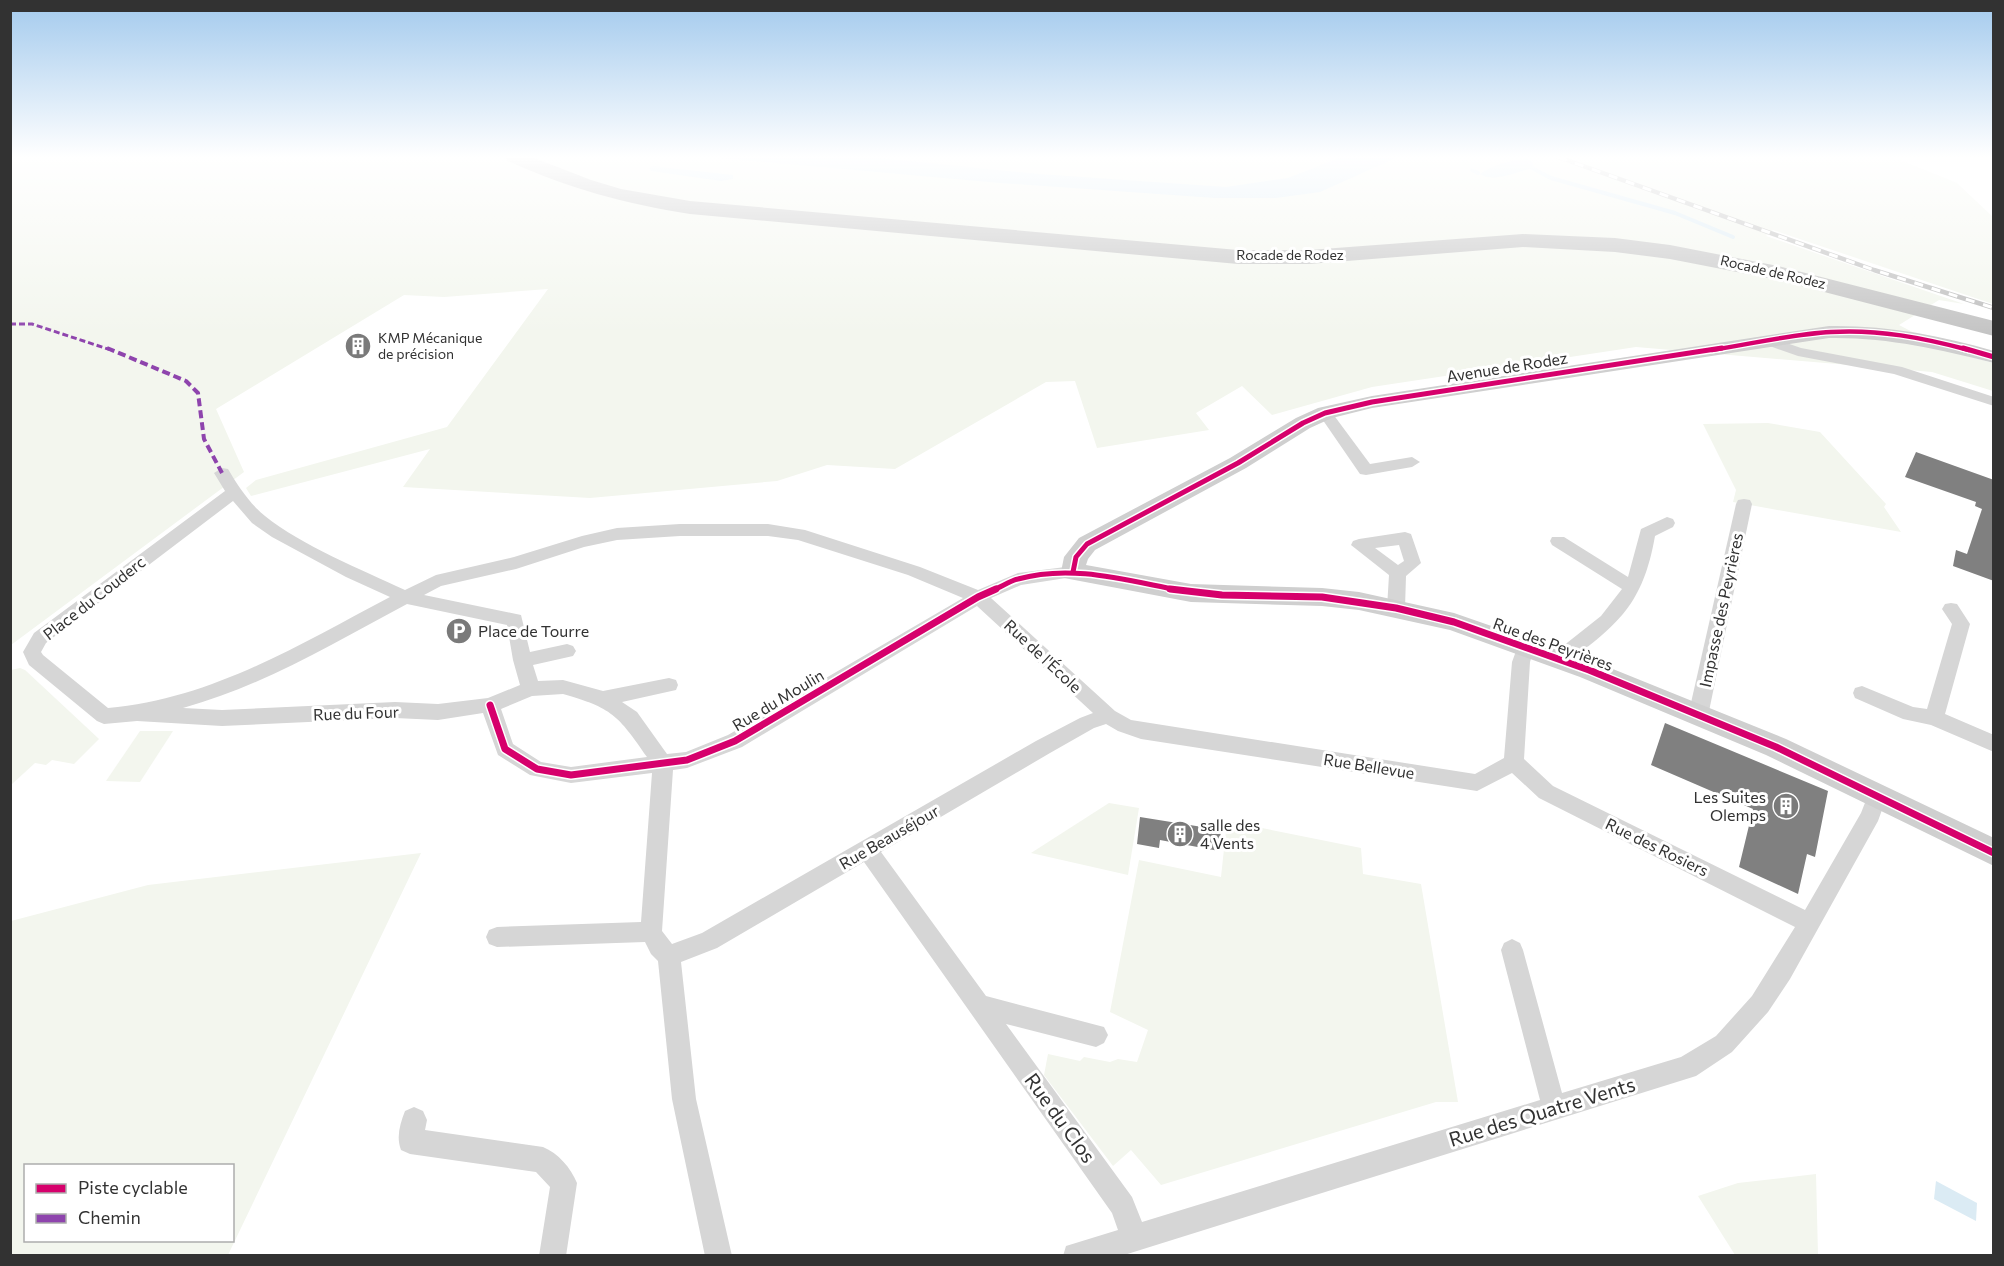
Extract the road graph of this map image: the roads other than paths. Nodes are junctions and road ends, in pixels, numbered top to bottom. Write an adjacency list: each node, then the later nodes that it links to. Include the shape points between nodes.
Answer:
1 (762, 216): 4 (highway, Rocade de Rodez, via 1271,258 1353,256 1480,242 1616,244 1751,266)
2 (855, 216): 3 (highway, Rocade de Rodez, via 1271,251 1546,234 1649,242 1764,262)
3 (1994, 322)
4 (1994, 329)
5 (1769, 341): 6 (street, Avenue de Rodez, via 1861,330 1924,338); 7 (street, via 1798,352 1897,370); 8 (street, Avenue de Rodez, via 1449,389)
6 (1994, 357)
7 (1994, 402)
8 (1325, 413): 9 (street, via 1366,470); 15 (street, Avenue de Rodez, via 1087,544 1076,557)
9 (1412, 462)
10 (222, 473): 11 (street)
11 (234, 492): 18 (street, via 258,519 278,533); 31 (street, Place du Couderc, via 40,638 32,652 36,660 104,716)
12 (1744, 504): 33 (street, Impasse des Peyrières)
13 (1667, 523): 17 (street, via 1647,533 1644,558)
14 (1558, 541): 17 (street)
15 (1073, 572): 19 (street, Rue du Moulin, via 1018,579); 20 (street, Rue des Peyrières, via 1191,593 1322,597)
16 (1398, 573): 20 (street)
17 (1633, 588): 24 (street, via 1600,629)
18 (405, 597): 19 (street, Place du Couderc, via 436,582 617,534 768,530 799,534 914,571); 25 (street, via 515,620); 31 (street, Place du Couderc, via 272,668 211,693)
19 (978, 597): 32 (street, Rue de l'École); 38 (street, Rue du Moulin, via 735,741)
20 (1396, 608): 22 (street, Rue des Peyrières, via 1454,622)
21 (1951, 609): 35 (street, via 1960,624)
22 (1525, 648): 24 (street, Rue des Peyrières); 37 (street)
23 (567, 651): 25 (street)
24 (1559, 659): 33 (street, Rue des Peyrières)
25 (522, 660): 27 (street)
26 (669, 685): 29 (street)
27 (531, 689): 29 (street, Rue du Four, via 562,687); 30 (street, Rue du Four)
28 (1862, 693): 35 (street, via 1910,714)
29 (603, 698): 38 (street, via 630,717)
30 (490, 705): 34 (street, Rue du Four, via 438,712 395,710); 38 (street, Rue du Moulin, via 505,749 537,769 571,775)
31 (137, 713): 34 (street, Place du Couderc)
32 (1108, 716): 37 (street, Rue Bellevue, via 1141,731 1477,783); 40 (street, Rue Beauséjour, via 1043,747)
33 (1698, 716): 39 (street, Rue des Peyrières, via 1776,747)
34 (222, 718)
35 (1934, 718): 36 (street)
36 (1994, 744)
37 (1514, 762): 42 (street, Rue des Rosiers, via 1546,792)
38 (663, 765): 43 (street)
39 (1877, 796): 41 (street, Rue des Peyrières); 42 (street, Rue des Quatre Vents, via 1871,815)
40 (867, 850): 46 (street, Rue Beauséjour, via 709,941); 47 (street, Rue du Clos)
41 (1994, 853)
42 (1808, 922): 49 (street, Rue des Quatre Vents, via 1760,1004 1724,1044 1666,1075)
43 (651, 932): 44 (street); 46 (street)
44 (497, 936)
45 (1512, 950): 49 (street)
46 (669, 956): 53 (street, via 684,1099)
47 (978, 1005): 48 (street); 51 (street, Rue du Clos, via 1123,1206)
48 (1096, 1035)
49 (1554, 1108): 51 (street, Rue des Quatre Vents)
50 (414, 1120): 52 (street, via 410,1141 543,1161 564,1183)
51 (1133, 1236): 54 (street, Rue des Quatre Vents)
52 (552, 1256)
53 (719, 1256)
54 (1076, 1256)

